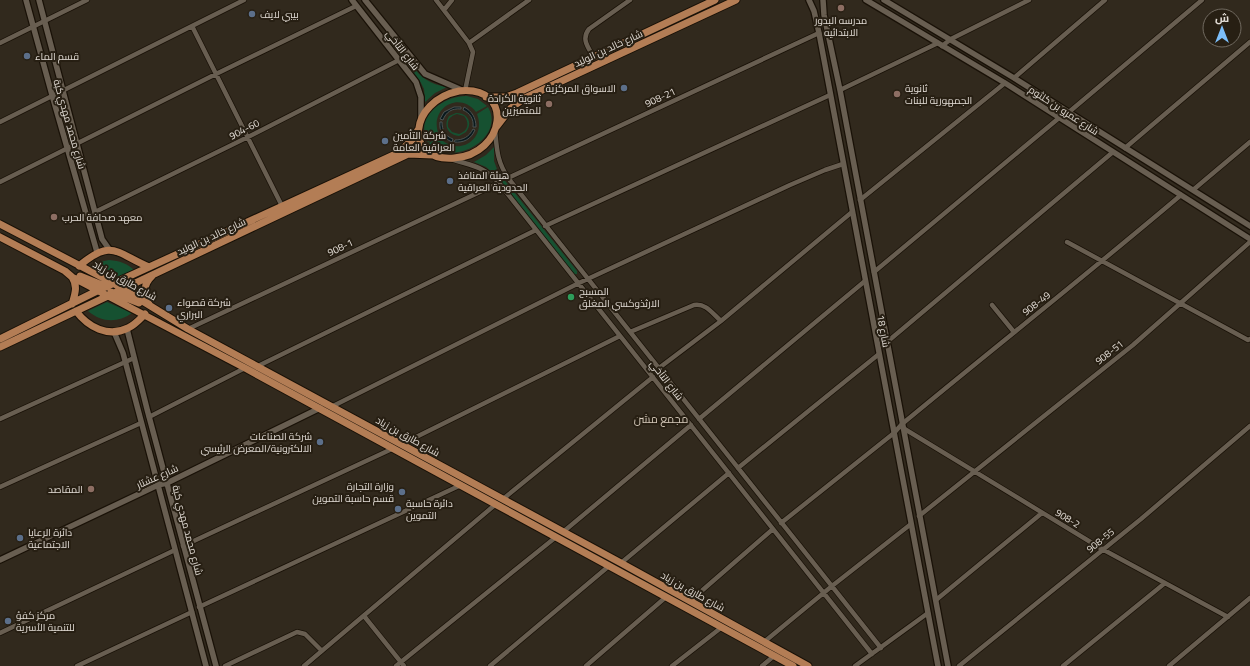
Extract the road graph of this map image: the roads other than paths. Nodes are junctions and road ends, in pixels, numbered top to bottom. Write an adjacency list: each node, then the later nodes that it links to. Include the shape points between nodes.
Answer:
1 (26, 0): 27 (street, شارع محمد مهدي كبة)
2 (39, 0): 24 (street, شارع محمد مهدي كبة)
3 (87, 0): 24 (street)
4 (244, 0): 26 (street)
5 (352, 0): 22 (street, شارع التآخي)
6 (365, 0): 25 (street, شارع التآخي)
7 (436, 0): 23 (street)
8 (452, 0): 23 (street)
9 (529, 0): 33 (street)
10 (630, 0): 35 (street, via 585,34 584,39)
11 (715, 0): 35 (main road, شارع خالد بن الوليد)
12 (736, 0): 50 (main road, شارع خالد بن الوليد, via 525,98 511,108)
13 (809, 0): 29 (street, شارع 18)
14 (823, 0): 40 (street, شارع 18)
15 (866, 0): 34 (street, شارع عمرو بن كلثوم)
16 (1029, 0): 30 (street)
17 (1095, 0): 21 (street)
18 (1105, 0): 21 (street)
19 (1202, 0): 46 (street)
20 (887, 1): 30 (street, شارع عمرو بن كلثوم)
21 (1099, 5): 38 (street)
22 (356, 6): 28 (street, شارع التآخي); 37 (street)
23 (444, 10): 33 (street)
24 (44, 22): 27 (street); 41 (street, شارع محمد مهدي كبة)
25 (383, 22): 28 (street); 42 (street, شارع التآخي, via 425,74)
26 (192, 26): 37 (street); 41 (street)
27 (34, 27): 32 (street); 43 (street, شارع محمد مهدي كبة)
28 (374, 28): 36 (street, شارع التآخي)
29 (819, 33): 44 (street, شارع 18); 62 (street, 908-21)
30 (951, 39): 34 (street); 38 (street, شارع عمرو بن كلثوم)
31 (1250, 42): 56 (street)
32 (0, 43)
33 (470, 43): 42 (street, via 472,58)
34 (940, 44): 39 (street, شارع عمرو بن كلثوم); 40 (street)
35 (593, 56): 45 (main road, شارع خالد بن الوليد, via 517,93)
36 (399, 60): 47 (street, شارع التآخي, via 419,90 422,107); 52 (street, 904-60)
37 (216, 74): 52 (street); 54 (street)
38 (1014, 78): 46 (street, شارع عمرو بن كلثوم)
39 (1005, 83): 48 (street, شارع عمرو بن كلثوم); 67 (street)
40 (840, 90): 60 (street, شارع 18)
41 (62, 91): 43 (street); 54 (street, شارع محمد مهدي كبة)
42 (464, 91): 45 (main road); 47 (main road, via 440,98 428,107)
43 (52, 95): 49 (street); 55 (street, شارع محمد مهدي كبة)
44 (830, 95): 61 (street, شارع 18); 72 (street)
45 (486, 97): 50 (main road, via 496,108)
46 (1069, 112): 56 (street, شارع عمرو بن كلثوم)
47 (420, 118): 51 (main road)
48 (1059, 118): 57 (street, شارع عمرو بن كلثوم); 84 (street)
49 (0, 122)
50 (496, 128): 59 (main road, via 487,142 476,152 462,157); 62 (street, شارع التآخي, via 498,161)
51 (418, 130): 58 (main road, via 423,146); 68 (main road, شارع خالد بن الوليد, via 413,139 398,153)
52 (248, 137): 68 (street); 69 (street, 904-60)
53 (1250, 142): 65 (street)
54 (78, 143): 55 (street); 69 (street, شارع محمد مهدي كبة)
55 (67, 148): 63 (street); 79 (street, شارع محمد مهدي كبة)
56 (1125, 148): 65 (street, شارع عمرو بن كلثوم)
57 (1113, 152): 66 (street, شارع عمرو بن كلثوم); 110 (street)
58 (433, 155): 59 (main road); 85 (main road, شارع خالد بن الوليد, via 408,154)
59 (447, 158): 64 (street, شارع التآخي, via 482,169)
60 (853, 159): 61 (street); 67 (street, شارع 18)
61 (843, 163): 70 (street, شارع 18); 87 (street)
62 (508, 178): 72 (street, شارع التآخي)
63 (0, 182)
64 (499, 183): 74 (street, شارع التآخي); 103 (street, 908-1)
65 (1193, 190): 73 (street, شارع عمرو بن كلثوم)
66 (1181, 196): 76 (street, شارع عمرو بن كلثوم); 80 (street, 908-49)
67 (860, 200): 84 (street, شارع 18)
68 (282, 206): 82 (main road, شارع خالد بن الوليد)
69 (95, 212): 78 (street, شارع محمد مهدي كبة, via 102,239)
70 (852, 212): 89 (street, شارع 18); 101 (street)
71 (0, 224): 81 (main road, شارع طارق بن زياد)
72 (546, 226): 87 (street, شارع التآخي)
73 (1250, 226)
74 (536, 230): 90 (street, شارع التآخي); 115 (street)
75 (0, 237): 83 (main road, شارع طارق بن زياد)
76 (1250, 240): 96 (street, 908-51)
77 (1067, 242): 80 (street)
78 (109, 249): 79 (main road); 82 (main road)
79 (97, 252): 81 (main road)
80 (1102, 262): 96 (street); 106 (street, 908-49)
81 (79, 266): 91 (main road, شارع طارق بن زياد)
82 (149, 267): 91 (main road, شارع خالد بن الوليد)
83 (65, 271): 86 (main road, شارع طارق بن زياد); 91 (main road)
84 (874, 272): 88 (street, شارع 18)
85 (153, 275): 92 (main road, شارع خالد بن الوليد); 98 (main road, via 148,280 145,290 146,301)
86 (72, 277): 93 (main road, شارع طارق بن زياد); 95 (main road, via 76,290)
87 (588, 279): 90 (street); 105 (street, شارع التآخي)
88 (876, 279): 89 (street); 110 (street, شارع 18)
89 (865, 281): 112 (street, شارع 18); 125 (street)
90 (579, 283): 107 (street, شارع التآخي); 119 (street)
91 (109, 285): 92 (main road, via 111,289); 93 (main road, شارع خالد بن الوليد)
92 (122, 289): 94 (main road, شارع خالد بن الوليد); 98 (main road, شارع طارق بن زياد)
93 (98, 290): 94 (main road, شارع طارق بن زياد); 95 (main road, شارع خالد بن الوليد)
94 (111, 294): 98 (main road); 99 (main road, شارع خالد بن الوليد); 100 (main road, شارع طارق بن زياد)
95 (72, 304): 108 (main road, شارع خالد بن الوليد)
96 (1180, 304): 109 (street); 136 (street, 908-51, via 1133,345)
97 (992, 305): 106 (street)
98 (150, 306): 103 (main road, شارع طارق بن زياد)
99 (76, 311): 104 (main road, via 82,320 91,326 102,331); 111 (main road, شارع خالد بن الوليد)
100 (146, 314): 102 (main road); 116 (main road, شارع طارق بن زياد)
101 (721, 321): 105 (street, via 700,304); 117 (street)
102 (127, 329): 104 (main road); 113 (street, شارع محمد مهدي كبة)
103 (188, 329): 115 (main road, شارع طارق بن زياد)
104 (114, 332): 114 (street, شارع محمد مهدي كبة)
105 (630, 332): 117 (street, شارع التآخي)
106 (1014, 332): 128 (street, 908-49)
107 (620, 336): 118 (street, شارع التآخي); 132 (street)
108 (1, 338)
109 (1249, 339)
110 (887, 342): 128 (street, شارع 18)
111 (0, 347)
112 (879, 354): 130 (street, شارع 18); 135 (street)
113 (134, 358): 114 (street); 121 (street, شارع محمد مهدي كبة)
114 (125, 362): 122 (street, شارع محمد مهدي كبة); 124 (street)
115 (258, 366): 119 (main road, شارع طارق بن زياد)
116 (245, 368): 120 (main road, شارع طارق بن زياد); 123 (street)
117 (659, 368): 125 (street, شارع التآخي)
118 (652, 377): 127 (street, شارع التآخي); 142 (street)
119 (333, 406): 132 (main road, شارع طارق بن زياد)
120 (320, 408): 133 (main road, شارع طارق بن زياد); 138 (street, شارع عشتار)
121 (147, 409): 122 (street); 123 (street, شارع محمد مهدي كبة)
122 (138, 412): 126 (street, شارع محمد مهدي كبة)
123 (149, 417): 138 (street, شارع محمد مهدي كبة)
124 (0, 418)
125 (699, 419): 131 (street, شارع التآخي)
126 (141, 423): 139 (street, شارع محمد مهدي كبة); 141 (street)
127 (691, 425): 134 (street, شارع التآخي); 149 (street)
128 (902, 426): 130 (street, 908-49); 136 (street, 908-2); 145 (street, شارع 18)
129 (1250, 426): 152 (street, 908-55)
130 (894, 433): 146 (street, 908-49); 147 (street, شارع 18)
131 (718, 443): 134 (street); 135 (street, شارع التآخي)
132 (402, 444): 142 (main road, شارع طارق بن زياد)
133 (394, 448): 140 (main road, شارع طارق بن زياد); 151 (street)
134 (710, 449): 137 (street, شارع التآخي)
135 (738, 468): 146 (street, شارع التآخي)
136 (974, 470): 144 (street, 908-2); 145 (street, 908-51)
137 (729, 474): 148 (street, شارع التآخي); 155 (street)
138 (167, 483): 139 (street, شارع عشتار); 151 (street, شارع محمد مهدي كبة)
139 (158, 485): 153 (street, شارع محمد مهدي كبة); 154 (street, شارع عشتار)
140 (461, 485): 143 (main road, شارع طارق بن زياد); 166 (street)
141 (0, 487)
142 (503, 499): 149 (main road, شارع طارق بن زياد)
143 (496, 504): 150 (main road, شارع طارق بن زياد); 169 (street)
144 (1042, 513): 152 (street, 908-2); 164 (street)
145 (919, 516): 164 (street, شارع 18)
146 (781, 522): 160 (street, شارع التآخي)
147 (911, 524): 160 (street); 168 (street, شارع 18)
148 (773, 529): 161 (street, شارع التآخي); 165 (street)
149 (563, 532): 155 (main road, شارع طارق بن زياد)
150 (556, 537): 156 (main road, شارع طارق بن زياد); 180 (street)
151 (183, 546): 157 (street, شارع محمد مهدي كبة)
152 (1102, 549): 159 (street, 908-2); 196 (street, 908-55)
153 (175, 550): 158 (street, شارع محمد مهدي كبة); 172 (street)
154 (0, 560)
155 (620, 563): 165 (main road, شارع طارق بن زياد)
156 (610, 566): 162 (main road, شارع طارق بن زياد); 187 (street)
157 (189, 570): 158 (street); 166 (street, شارع محمد مهدي كبة)
158 (181, 572): 167 (street, شارع محمد مهدي كبة)
159 (1165, 583): 170 (street, 908-2); 197 (street)
160 (832, 586): 161 (street); 174 (street, شارع التآخي)
161 (823, 593): 173 (street); 176 (street, شارع التآخي)
162 (666, 597): 171 (main road, شارع طارق بن زياد); 188 (street)
163 (1250, 598): 170 (street)
164 (936, 600): 178 (street, شارع 18)
165 (690, 601): 173 (main road, شارع طارق بن زياد)
166 (200, 607): 183 (street, شارع محمد مهدي كبة)
167 (192, 612): 181 (street); 182 (street, شارع محمد مهدي كبة)
168 (928, 613): 174 (street); 179 (street, شارع 18)
169 (364, 616): 175 (street); 180 (street)
170 (1228, 617): 198 (street)
171 (722, 627): 177 (main road, شارع طارق بن زياد); 189 (street)
172 (0, 633)
173 (764, 642): 192 (main road, شارع طارق بن زياد)
174 (881, 648): 176 (street)
175 (322, 651): 184 (street, via 305,634 297,632); 185 (street)
176 (872, 654): 193 (street)
177 (774, 656): 190 (street); 191 (main road, شارع طارق بن زياد)
178 (947, 658): 179 (street); 195 (street, شارع 18)
179 (936, 660): 194 (street, شارع 18)
180 (403, 664): 186 (street)
181 (77, 666)
182 (206, 666)
183 (216, 666)
184 (225, 666)
185 (304, 666)
186 (396, 666)
187 (490, 666)
188 (586, 666)
189 (672, 666)
190 (762, 666)
191 (793, 666)
192 (808, 666)
193 (855, 666)
194 (938, 666)
195 (948, 666)
196 (959, 666)
197 (1062, 666)
198 (1169, 666)

